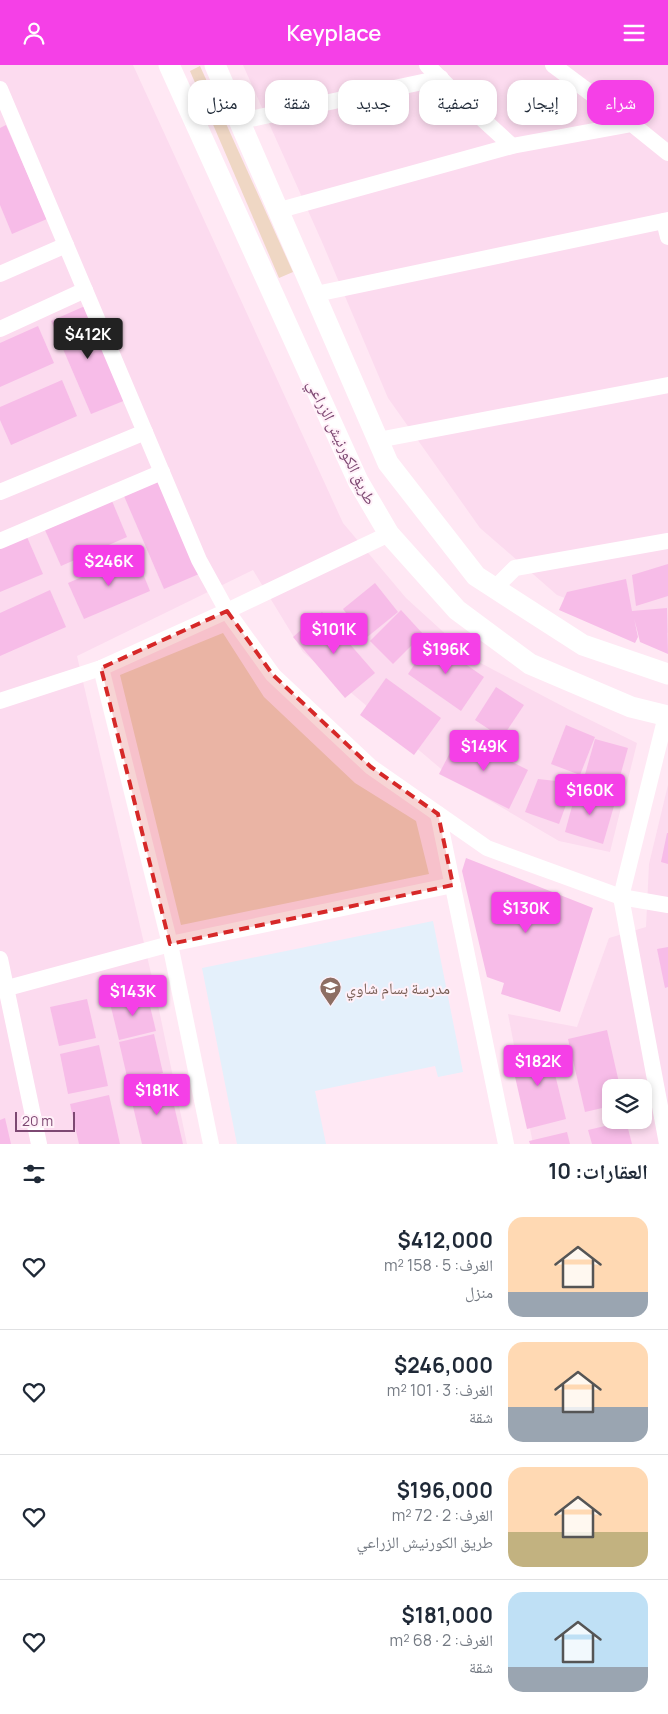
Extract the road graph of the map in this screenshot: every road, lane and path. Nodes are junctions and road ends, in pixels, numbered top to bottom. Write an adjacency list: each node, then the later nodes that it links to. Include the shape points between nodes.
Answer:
1 (170, 65): 28 (street, طريق الكورنيش الزراعي, via 358,481)
2 (215, 65): 6 (street)
3 (427, 65): 5 (street)
4 (554, 65): 8 (street)
5 (441, 78): 9 (street); 14 (street)
6 (222, 80)
7 (0, 89): 10 (street)
8 (587, 90)
9 (255, 118)
10 (6, 120): 18 (street)
11 (243, 125): 16 (street)
12 (627, 125): 14 (street)
13 (633, 125): 15 (street)
14 (512, 146): 16 (street)
15 (668, 153)
16 (280, 210): 21 (street)
17 (667, 226): 21 (street)
18 (66, 245): 19 (street); 20 (street)
19 (0, 274)
20 (85, 290): 22 (street); 24 (street)
21 (316, 295): 25 (street)
22 (0, 329)
23 (668, 385): 25 (street)
24 (145, 432): 26 (street); 27 (street)
25 (378, 440): 31 (street, via 388,463 476,576)
26 (162, 471): 29 (street); 32 (street, via 199,560)
27 (0, 492)
28 (389, 534): 32 (street); 36 (street, طريق الكورنيش الزراعي, via 457,611 530,664 631,707)
29 (0, 541)
30 (668, 541): 31 (street, via 515,568)
31 (495, 588): 34 (street, via 583,645)
32 (227, 611): 33 (street); 37 (street, via 273,675 371,767)
33 (101, 668): 35 (street); 41 (street)
34 (668, 674)
35 (0, 701)
36 (667, 716): 39 (street)
37 (438, 814): 38 (street); 39 (street, via 487,848)
38 (453, 885): 41 (street); 47 (street)
39 (621, 897): 40 (street); 44 (street)
40 (668, 905)
41 (170, 944): 43 (street); 46 (street)
42 (0, 959): 43 (street)
43 (3, 989): 45 (street)
44 (661, 1077): 48 (street)
45 (39, 1144)
46 (211, 1144)
47 (506, 1144)
48 (667, 1144)

